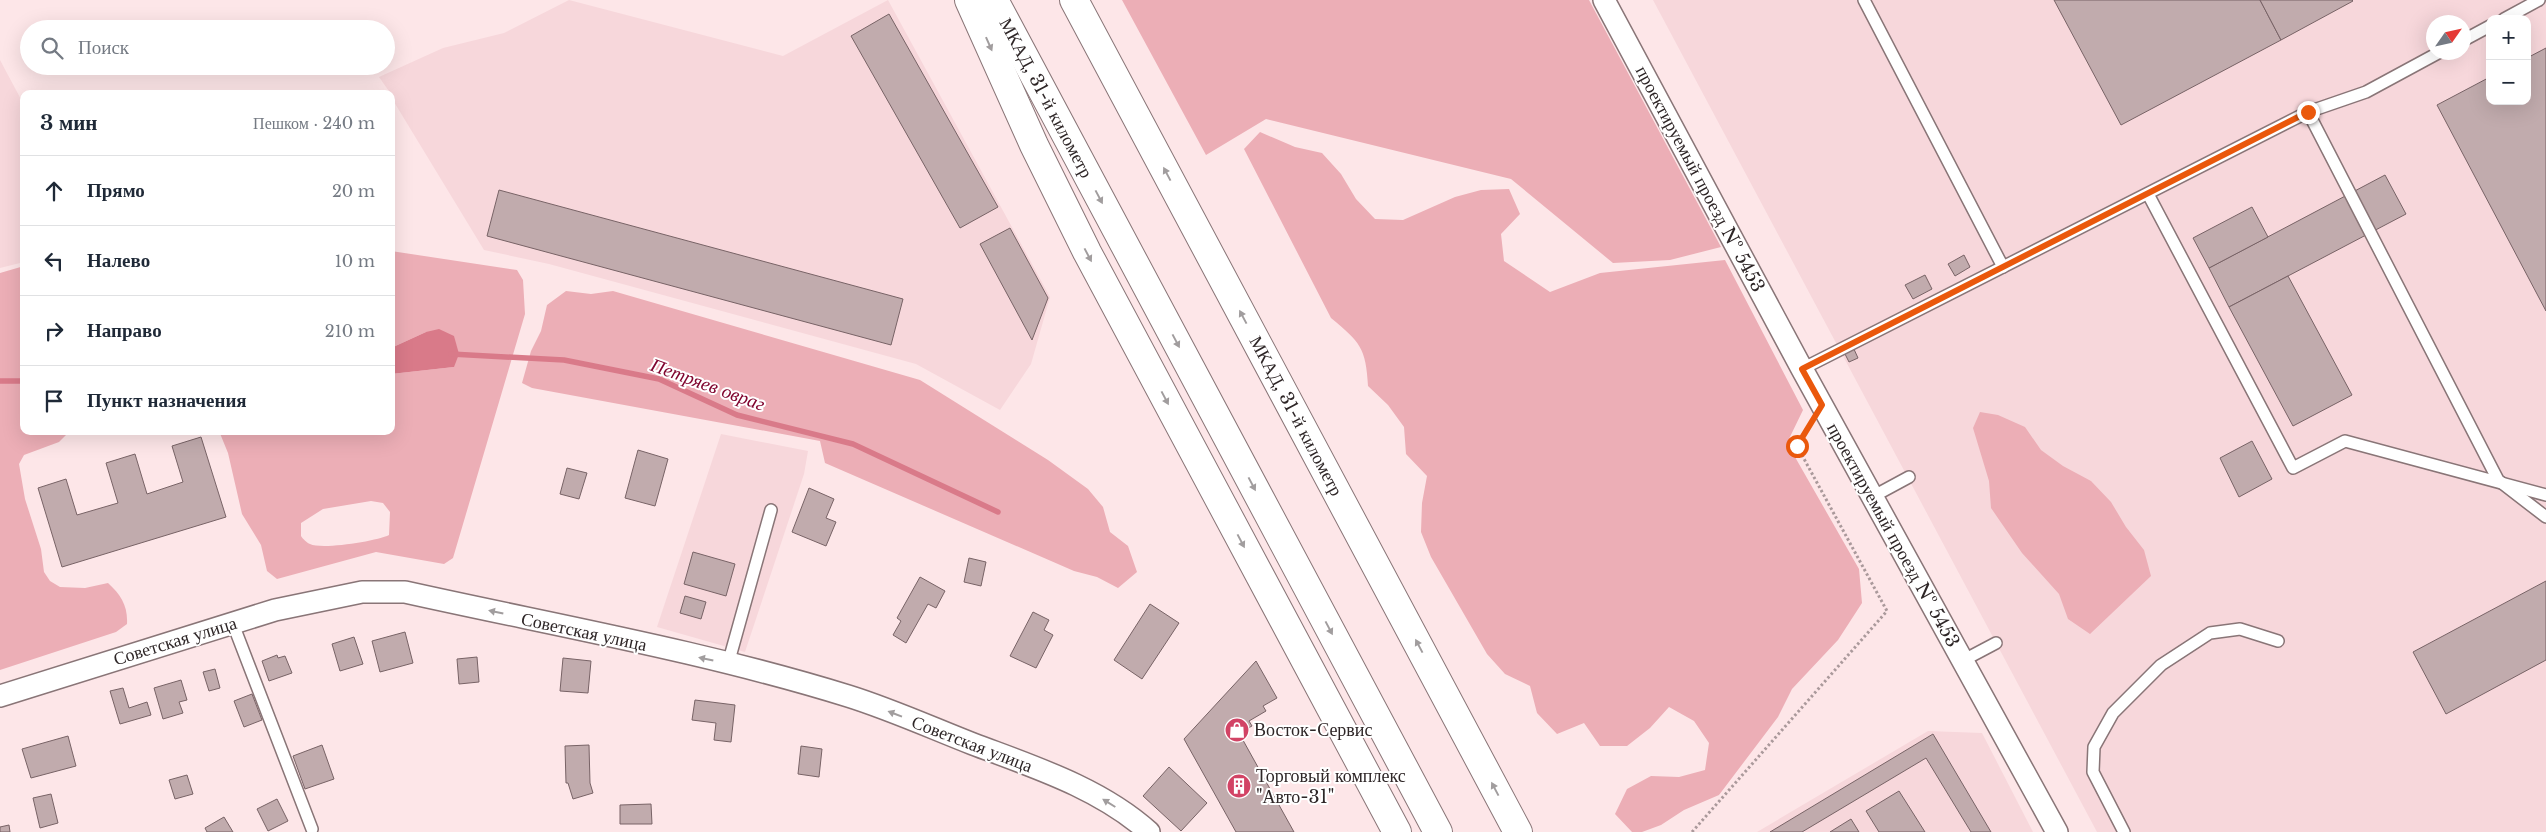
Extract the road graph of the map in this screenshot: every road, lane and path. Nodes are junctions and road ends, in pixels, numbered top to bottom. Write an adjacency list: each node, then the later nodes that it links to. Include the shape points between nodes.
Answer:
1 (969, 0): 30 (main road, one-way to 30, via 1086,252)
2 (994, 0): 31 (main road, МКАД, 31-й километр, one-way to 31)
3 (1074, 0): 32 (main road, МКАД, 31-й километр, one-way to 3)
4 (1604, 0): 14 (street, проектируемый проезд № 5453)
5 (1864, 0): 13 (lane)
6 (2539, 0): 7 (lane)
7 (2511, 15)
8 (2486, 28): 9 (lane)
9 (2471, 36)
10 (2426, 60): 11 (lane, via 2366,92)
11 (2308, 112): 12 (lane); 17 (lane)
12 (2148, 194): 13 (lane); 17 (lane, via 2293,468 2345,441)
13 (2003, 267): 14 (lane)
14 (1802, 369): 15 (street, проектируемый проезд № 5453)
15 (1822, 405): 19 (street, проектируемый проезд № 5453); 33 (path, via 1797,446 1887,611)
16 (1909, 477): 19 (lane)
17 (2498, 480): 18 (lane); 21 (lane)
18 (2546, 495)
19 (1872, 496): 25 (street, проектируемый проезд № 5453)
20 (771, 510): 26 (lane)
21 (2546, 517)
22 (233, 624): 26 (street, Советская улица, one-way to 22, via 385,590 285,608); 27 (street, Советская улица); 28 (lane)
23 (2278, 641): 35 (lane, via 2240,629 2210,633 2161,665 2113,713 2094,748 2093,772)
24 (1996, 643): 25 (lane)
25 (1962, 661): 34 (street, проектируемый проезд № 5453)
26 (728, 664): 29 (street, Советская улица, one-way to 26, via 1090,791 1025,764 849,697)
27 (0, 696)
28 (312, 829)
29 (1149, 832)
30 (1397, 832)
31 (1438, 832)
32 (1518, 832)
33 (1692, 832)
34 (2057, 832)
35 (2124, 832)

